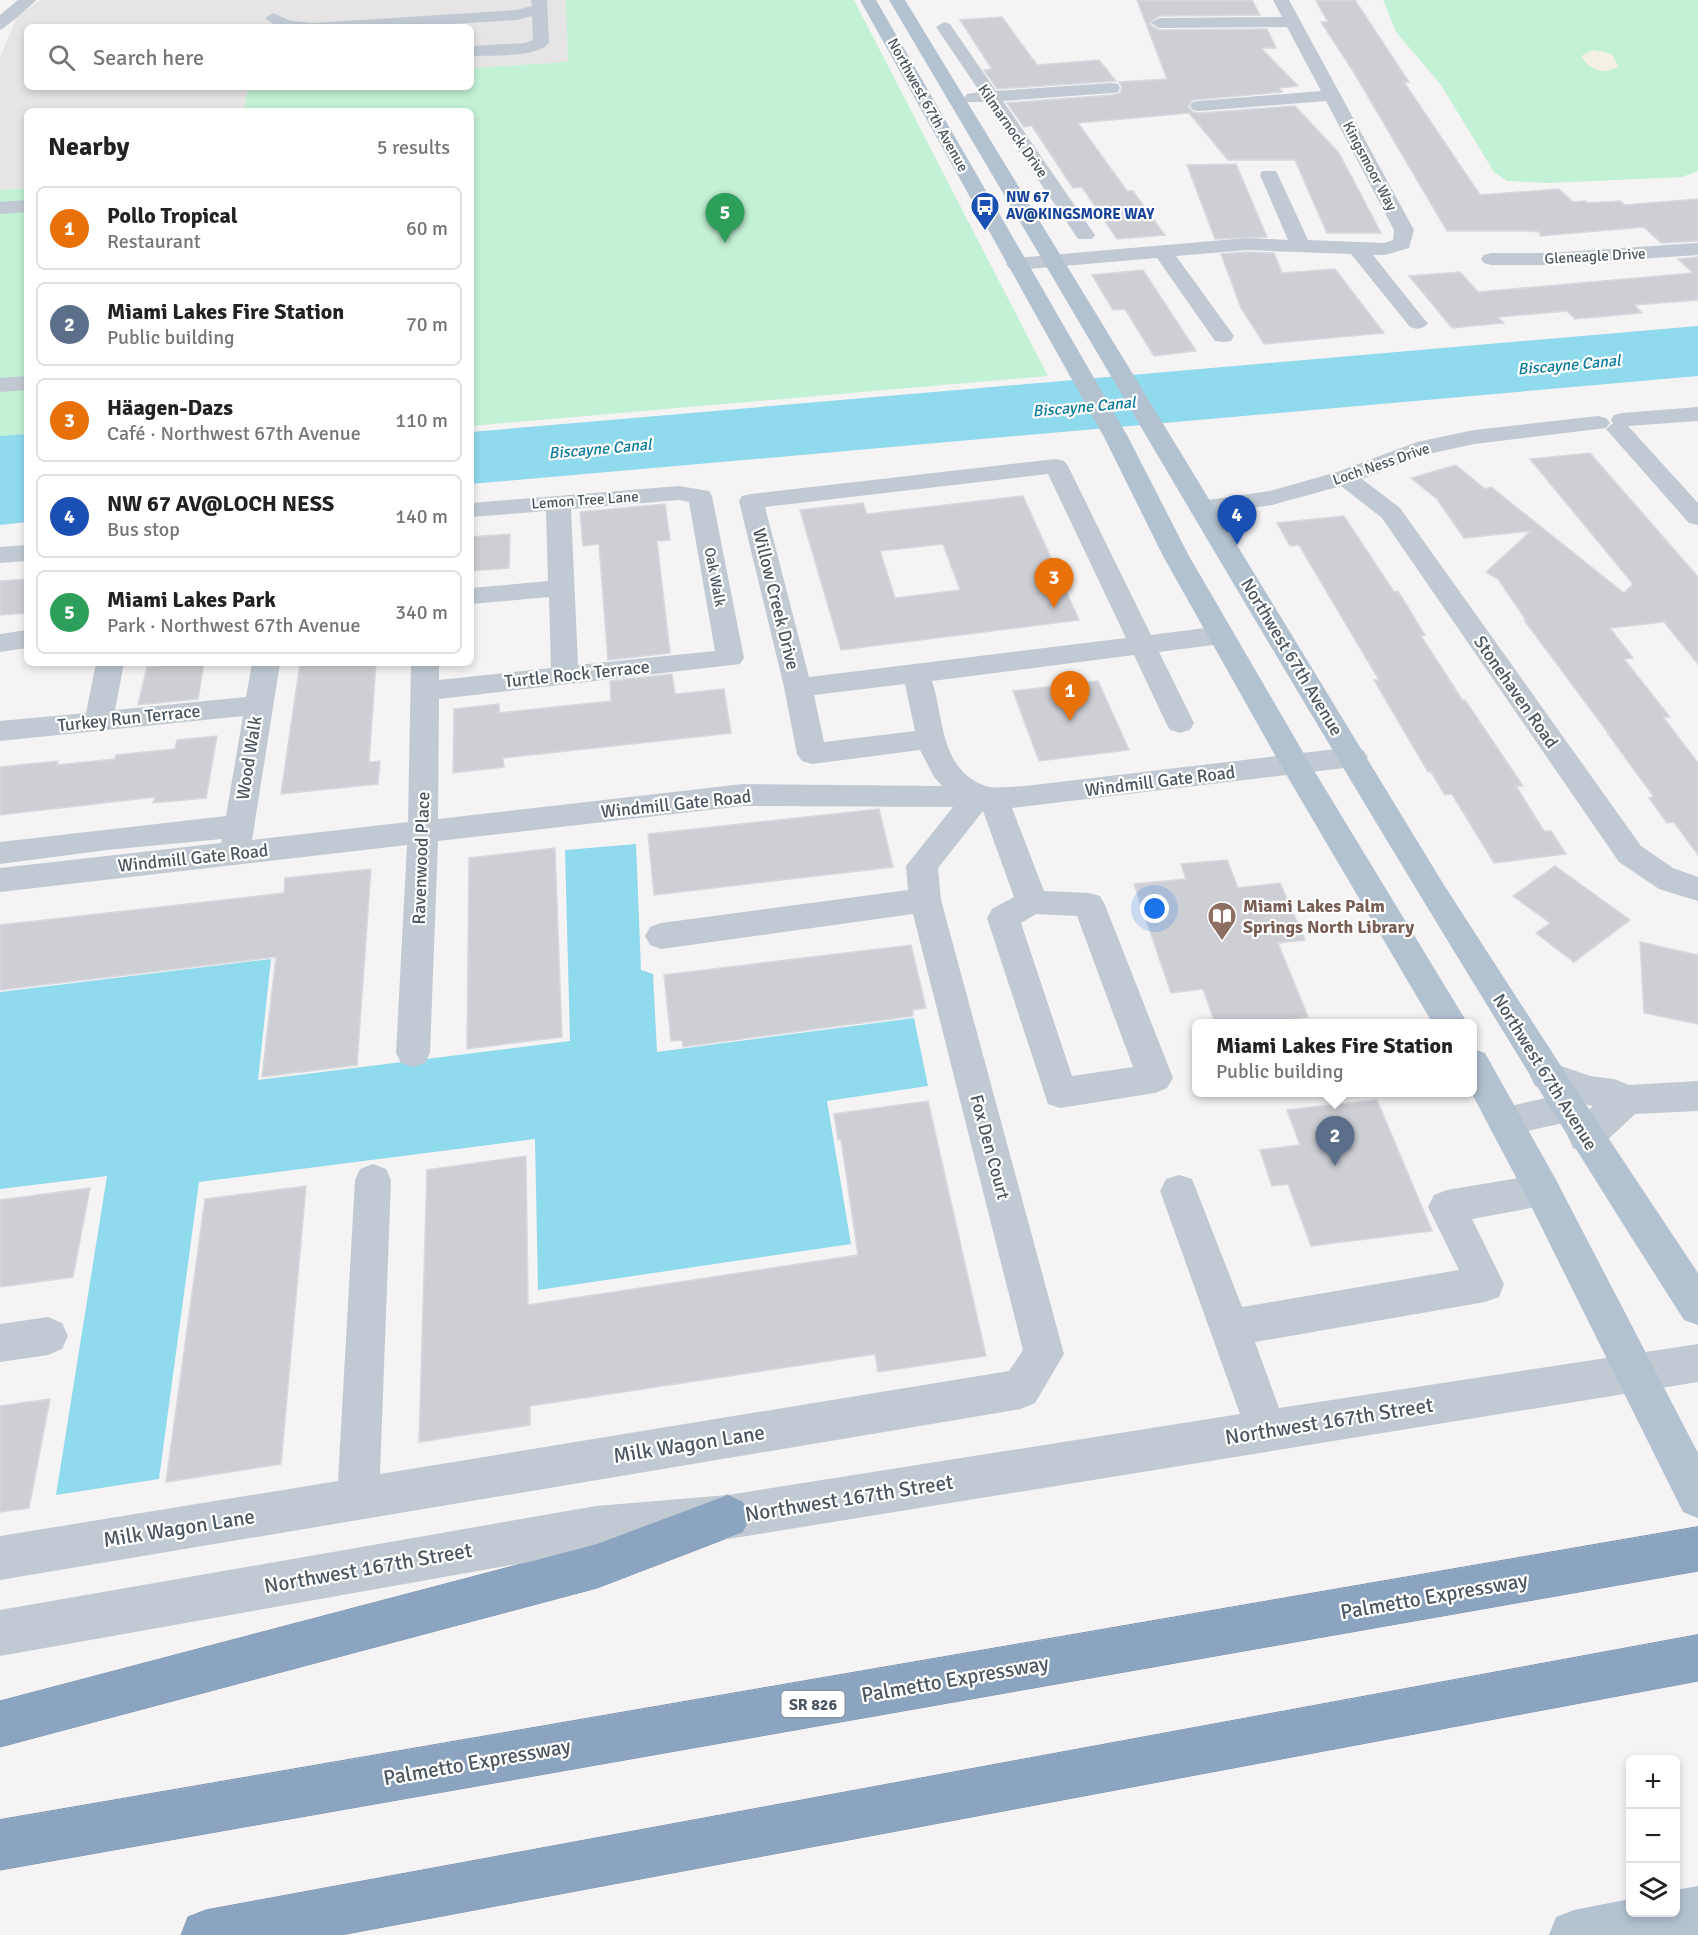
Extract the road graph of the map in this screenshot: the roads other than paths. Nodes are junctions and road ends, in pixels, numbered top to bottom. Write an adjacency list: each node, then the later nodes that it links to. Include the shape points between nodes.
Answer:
1 (279, 0): 9 (street)
2 (868, 0): 19 (main road, Northwest 67th Avenue)
3 (897, 0): 18 (main road, Northwest 67th Avenue)
4 (1281, 0): 8 (street, Kingsmoor Way)
5 (22, 4): 7 (street); 12 (street)
6 (539, 5): 11 (street, via 517,15); 14 (street, via 534,31 541,43 527,48)
7 (0, 8)
8 (1292, 22): 10 (street); 16 (street, Kingsmoor Way)
9 (271, 23)
10 (1159, 23)
11 (368, 24)
12 (0, 25)
13 (944, 27): 17 (street, Kilmarnock Drive)
14 (474, 51)
15 (1112, 88): 17 (street)
16 (1331, 94): 20 (street); 26 (street, Kingsmoor Way, via 1404,230 1402,244 1385,249)
17 (990, 97): 18 (street); 24 (street, Kilmarnock Drive)
18 (957, 98): 19 (main road); 30 (main road, Northwest 67th Avenue)
19 (927, 101): 31 (main road, Northwest 67th Avenue)
20 (1199, 106)
21 (1269, 175): 25 (street)
22 (24, 206): 23 (street)
23 (0, 208)
24 (1084, 234)
25 (1300, 246): 26 (street, Kingsmoor Way); 28 (street, Kingsmoor Way, via 1247,244)
26 (1357, 248): 32 (street)
27 (1698, 249): 29 (street, Gleneagle Drive)
28 (1162, 251): 30 (street, Kingsmoor Way); 33 (street)
29 (1491, 259)
30 (1054, 261): 31 (street, Kingsmoor Way); 42 (main road, Northwest 67th Avenue)
31 (1016, 264): 38 (main road, Northwest 67th Avenue)
32 (1417, 323)
33 (1223, 336)
34 (24, 383): 35 (street)
35 (0, 385)
36 (1698, 414): 37 (street, Loch Ness Drive)
37 (1613, 424): 39 (street, Loch Ness Drive, via 1473,437 1417,449); 44 (street)
38 (1134, 473): 42 (main road, via 1182,504); 47 (main road, Northwest 67th Avenue)
39 (1345, 477): 42 (street, Loch Ness Drive, via 1272,498); 73 (street, Stonehaven Road, via 1390,513 1630,854 1653,872 1681,886)
40 (700, 496): 41 (street, Lemon Tree Lane); 54 (street, Oak Walk)
41 (558, 502): 43 (street, Lemon Tree Lane); 48 (street)
42 (1202, 508): 47 (main road, via 1188,516 1178,538); 66 (main road, Northwest 67th Avenue)
43 (474, 510)
44 (1698, 518)
45 (24, 553): 46 (street)
46 (0, 555)
47 (1176, 556): 50 (main road, Northwest 67th Avenue)
48 (562, 588): 49 (street); 58 (street)
49 (474, 596)
50 (1221, 635): 53 (street, Willow Creek Drive); 67 (main road, Northwest 67th Avenue)
51 (24, 639): 52 (street)
52 (0, 643)
53 (1142, 645): 57 (street, Willow Creek Drive); 60 (street, Willow Creek Drive, via 1056,466 751,501); 63 (street)
54 (730, 658): 58 (street, Turtle Rock Terrace)
55 (109, 666): 62 (street)
56 (265, 666): 61 (street, Wood Walk)
57 (916, 674): 60 (street, Willow Creek Drive); 65 (street)
58 (565, 675): 59 (street, Turtle Rock Terrace)
59 (425, 677): 69 (street, Ravenwood Place)
60 (798, 687): 65 (street, via 812,754)
61 (258, 705): 62 (street, Turkey Run Terrace); 70 (street, Wood Walk)
62 (99, 721): 64 (street, Turkey Run Terrace)
63 (1180, 723)
64 (0, 731)
65 (932, 739): 68 (street, via 945,771)
66 (1353, 757): 67 (street, Windmill Gate Road); 80 (main road, Northwest 67th Avenue)
67 (1295, 764): 68 (street, Windmill Gate Road, via 1025,797); 77 (main road, Northwest 67th Avenue)
68 (986, 797): 69 (street, Windmill Gate Road, via 743,795); 74 (street, Fox Den Court, via 922,866); 75 (street)
69 (423, 831): 70 (street, Windmill Gate Road); 78 (street, Ravenwood Place)
70 (237, 840): 71 (street, via 107,839); 72 (street, Windmill Gate Road)
71 (0, 853)
72 (0, 880)
73 (1698, 889)
74 (925, 900): 76 (street); 94 (street, Fox Den Court, via 1044,1354)
75 (1032, 902): 75 (street, via 1003,918 1060,1093 1155,1078 1089,906)
76 (662, 936)
77 (1449, 1019)
78 (413, 1053)
79 (1477, 1070): 83 (main road)
80 (1547, 1076): 82 (street); 84 (main road, Northwest 67th Avenue)
81 (1698, 1096): 82 (street)
82 (1625, 1100): 84 (street, via 1606,1117)
83 (1505, 1121): 84 (street); 86 (main road)
84 (1577, 1123): 88 (main road, Northwest 67th Avenue)
85 (373, 1180): 97 (street)
86 (1542, 1190): 89 (street, via 1447,1207 1485,1284); 93 (main road)
87 (1179, 1191): 89 (street)
88 (1698, 1307)
89 (1230, 1328): 95 (street)
90 (48, 1336): 91 (street)
91 (0, 1343)
92 (1698, 1364): 93 (street, Northwest 167th Street)
93 (1634, 1374): 95 (street, Northwest 167th Street); 96 (main road)
94 (1021, 1389): 97 (street, Milk Wagon Lane)
95 (1267, 1431): 98 (street, Northwest 167th Street)
96 (1698, 1497)
97 (358, 1499): 100 (street, Milk Wagon Lane)
98 (728, 1517): 101 (street, Northwest 167th Street, via 596,1528); 103 (highway, via 597,1566)
99 (1698, 1549): 104 (highway, Palmetto Expressway / SR 826)
100 (0, 1558)
101 (0, 1633)
102 (1688, 1660): 106 (highway)
103 (0, 1724)
104 (0, 1845)
105 (1698, 1911): 107 (main road)
106 (206, 1935)
107 (1574, 1935)

